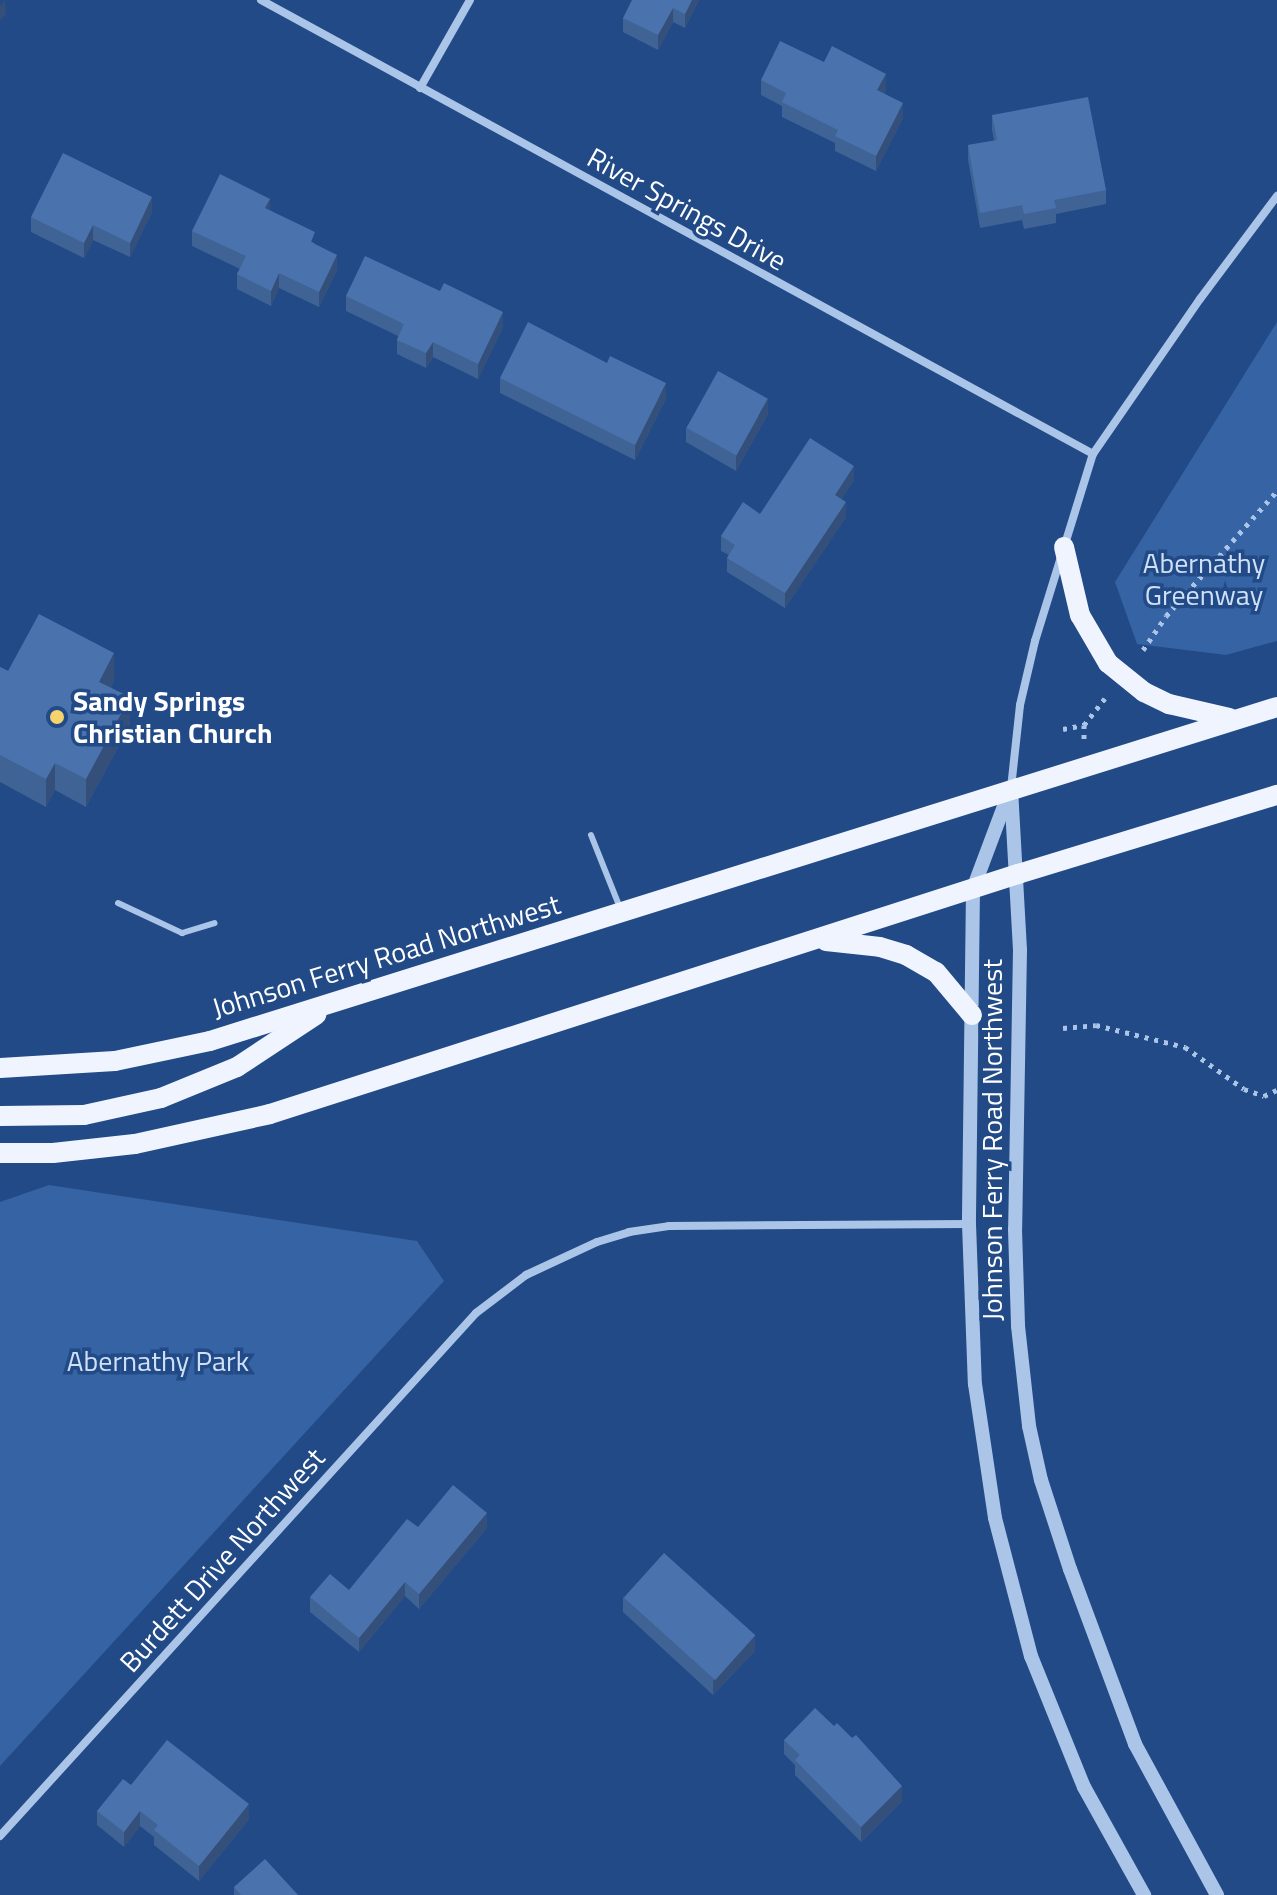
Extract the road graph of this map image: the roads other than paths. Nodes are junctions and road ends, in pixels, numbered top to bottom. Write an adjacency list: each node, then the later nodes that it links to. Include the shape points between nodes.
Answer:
1 (261, 0): 3 (street, River Springs Drive)
2 (470, 0): 3 (street)
3 (420, 88): 5 (street, River Springs Drive)
4 (1277, 196): 5 (street)
5 (1093, 454): 6 (street)
6 (1064, 547): 8 (main road, via 1080,615 1108,663 1169,704); 9 (street, via 1020,705)
7 (1277, 707): 8 (main road)
8 (1237, 719): 9 (main road)
9 (1011, 789): 12 (street, Johnson Ferry Road Northwest); 13 (street, Johnson Ferry Road Northwest); 15 (main road, Johnson Ferry Road Northwest)
10 (1277, 795): 12 (main road)
11 (591, 835): 15 (lane)
12 (1018, 874): 13 (main road); 26 (street, Johnson Ferry Road Northwest, via 1015,1229 1029,1426 1070,1569 1135,1744)
13 (973, 889): 17 (main road); 19 (street, Johnson Ferry Road Northwest)
14 (118, 903): 16 (lane, via 182,933)
15 (621, 912): 18 (main road, Johnson Ferry Road Northwest)
16 (214, 923)
17 (814, 941): 19 (main road, via 906,955 936,972); 22 (main road, via 270,1114 135,1144)
18 (332, 1003): 20 (main road, Johnson Ferry Road Northwest, via 161,1052 59,1067); 21 (main road, via 237,1067 161,1098 84,1115)
19 (972, 1015): 23 (street, Johnson Ferry Road Northwest)
20 (0, 1068)
21 (0, 1116)
22 (0, 1153)
23 (969, 1224): 24 (street, Burdett Drive Northwest, via 669,1226 629,1232 558,1257 526,1275 476,1313); 25 (street, Johnson Ferry Road Northwest, via 975,1384 1011,1586 1057,1726)
24 (0, 1836)
25 (1144, 1895)
26 (1217, 1895)

